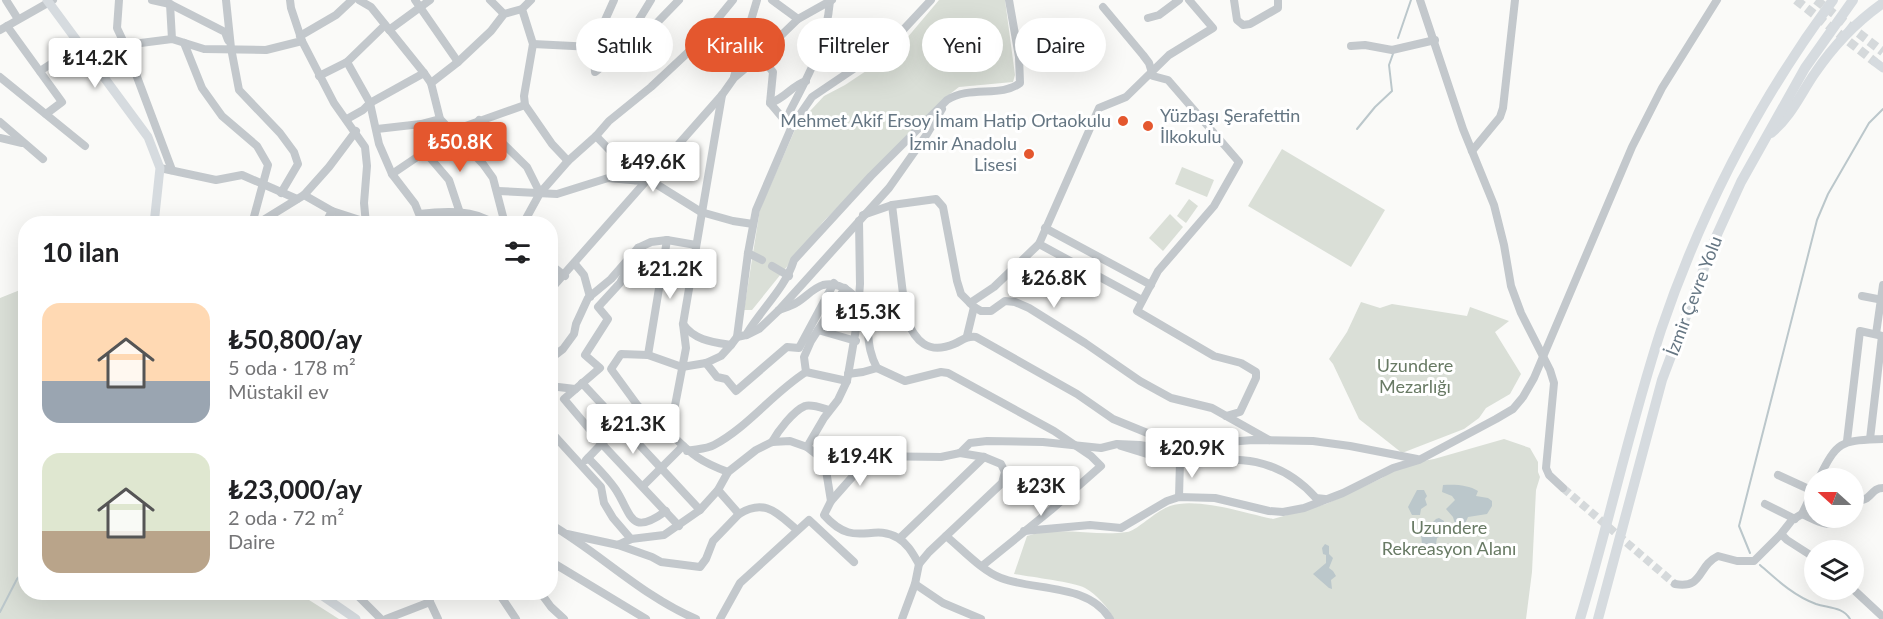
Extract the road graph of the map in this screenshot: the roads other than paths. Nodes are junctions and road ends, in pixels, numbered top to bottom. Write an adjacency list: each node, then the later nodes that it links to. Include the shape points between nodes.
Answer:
1 (6, 0): 44 (street)
2 (119, 0): 56 (street, via 117,28)
3 (152, 0): 33 (street)
4 (226, 0): 59 (street)
5 (290, 0): 50 (street)
6 (352, 0): 50 (street)
7 (359, 0): 47 (street, via 371,7)
8 (415, 0): 35 (street)
9 (430, 0): 35 (street)
10 (490, 0): 37 (street)
11 (531, 0): 36 (street)
12 (614, 0): 38 (street)
13 (651, 0): 39 (street)
14 (679, 0): 40 (street)
15 (733, 0): 86 (street, via 697,44)
16 (757, 0): 69 (street)
17 (771, 0): 41 (street)
18 (931, 0): 82 (street, via 889,45 812,97)
19 (1009, 0): 73 (street, via 1020,83 1008,89 967,91)
20 (1179, 0): 43 (street)
21 (1189, 0): 66 (street, via 1213,28 1169,55)
22 (1234, 0): 23 (street, via 1237,20 1243,25 1278,8)
23 (1278, 0)
24 (1420, 0): 52 (street)
25 (1515, 0): 91 (street, via 1503,108)
26 (1717, 0): 157 (street, via 1662,88 1632,147)
27 (1827, 0): 49 (highway)
28 (1833, 0): 49 (highway, İzmir Çevre Yolu)
29 (1853, 0): 87 (highway, İzmir Çevre Yolu, via 1805,69)
30 (50, 1): 44 (street); 55 (main road)
31 (831, 1): 42 (street); 70 (street, via 822,46)
32 (1883, 3): 87 (highway, via 1842,38 1783,123)
33 (170, 4): 51 (street); 59 (street, via 225,33)
34 (1103, 7): 66 (street, via 1149,63)
35 (420, 9): 47 (street); 61 (street)
36 (522, 9): 37 (street); 54 (street)
37 (504, 14): 61 (street)
38 (606, 18)
39 (640, 18)
40 (662, 18)
41 (797, 18)
42 (800, 18)
43 (1148, 18)
44 (18, 20): 46 (street)
45 (797, 20): 48 (street)
46 (3, 28): 62 (street)
47 (387, 28): 60 (street); 65 (street)
48 (785, 32)
49 (1808, 34): 248 (highway, İzmir Çevre Yolu, via 1748,132 1695,242 1662,329)
50 (301, 38): 59 (street, via 266,50); 67 (street)
51 (172, 39): 53 (street); 56 (street)
52 (1435, 40): 58 (street, via 1392,50); 91 (street)
53 (184, 43): 59 (street, via 204,49); 100 (street, via 202,88 222,116 257,146 268,165)
54 (533, 44): 57 (street); 76 (street)
55 (80, 45): 62 (street); 95 (main road, via 148,137)
56 (125, 45): 96 (street)
57 (576, 46)
58 (1351, 46)
59 (231, 48): 102 (street, via 239,90 294,152 298,164)
60 (347, 62): 67 (street); 74 (street)
61 (458, 62): 71 (street)
62 (40, 71): 77 (street, via 62,102)
63 (741, 72): 69 (street)
64 (773, 72): 75 (street)
65 (424, 73): 71 (street); 74 (street)
66 (1150, 73): 121 (street, via 1125,98 1099,108); 137 (street, via 1168,80 1239,162 1214,206 1158,271)
67 (319, 76): 78 (street)
68 (0, 77): 77 (street)
69 (734, 78): 72 (street)
70 (806, 81): 75 (street); 82 (street, via 790,111)
71 (431, 83): 79 (street)
72 (722, 95): 98 (street); 107 (street)
73 (947, 100): 119 (street, via 889,188); 134 (street, via 830,219 794,260)
74 (370, 103): 78 (street); 83 (street)
75 (770, 103): 82 (street)
76 (525, 105): 80 (street); 94 (street)
77 (46, 114): 89 (street)
78 (347, 119): 84 (street)
79 (440, 119): 83 (street); 85 (street)
80 (479, 120): 85 (street); 103 (street, via 527,167)
81 (0, 123): 90 (street)
82 (789, 124): 120 (street)
83 (377, 129): 97 (street)
84 (356, 131): 104 (street); 115 (street, via 365,147)
85 (452, 133): 92 (street); 101 (street, via 483,164)
86 (596, 136): 94 (street); 99 (street)
87 (1766, 137): 249 (highway, İzmir Çevre Yolu, via 1714,239 1662,380)
88 (0, 138): 90 (street)
89 (85, 146)
90 (29, 147): 93 (street)
91 (1472, 151): 157 (street, via 1494,204 1511,286)
92 (425, 152): 97 (street); 108 (street, via 449,180)
93 (43, 159)
94 (568, 161): 103 (street)
95 (160, 168): 96 (street); 110 (main road)
96 (172, 171): 100 (street, via 216,180 242,175)
97 (392, 174): 109 (street)
98 (648, 179): 99 (street); 107 (street); 129 (street)
99 (635, 180): 103 (street, via 608,178 556,194)
100 (262, 183): 102 (street); 111 (street)
101 (498, 190): 103 (street); 117 (street)
102 (281, 193): 104 (street)
103 (540, 193): 118 (street)
104 (301, 197): 106 (street); 112 (street)
105 (892, 205): 119 (street); 145 (street, via 936,199 943,207 957,281 961,294); 151 (street, via 906,318 912,334 927,347 941,348)
106 (332, 211): 113 (street); 114 (street)
107 (701, 212): 120 (street); 124 (street)
108 (460, 213): 109 (street); 116 (street)
109 (420, 214)
110 (155, 216)
111 (254, 216)
112 (270, 216)
113 (329, 216)
114 (346, 216)
115 (366, 216)
116 (484, 216)
117 (503, 216)
118 (527, 216)
119 (861, 218): 143 (street); 146 (street)
120 (753, 224): 126 (street)
121 (1045, 228): 123 (street); 127 (street)
122 (667, 240): 124 (street); 125 (street); 156 (street)
123 (1039, 244): 131 (street); 145 (street)
124 (696, 245): 147 (street)
125 (638, 248): 141 (street); 160 (street, via 620,283 598,307 608,319 585,355)
126 (748, 253): 128 (street); 152 (street)
127 (1093, 254): 131 (street); 137 (street)
128 (762, 260)
129 (575, 264): 133 (street); 141 (street, via 584,275)
130 (772, 266): 134 (street)
131 (1085, 269): 144 (street)
132 (558, 270): 133 (street)
133 (565, 276): 135 (street)
134 (789, 276): 149 (street)
135 (558, 283)
136 (834, 283): 139 (street); 146 (street, via 820,286 794,305); 158 (street, via 799,348 787,347 736,391)
137 (1151, 285): 144 (street)
138 (1883, 285): 142 (street)
139 (845, 288): 143 (street); 148 (street)
140 (1862, 296): 142 (street)
141 (590, 297): 155 (street, via 574,334)
142 (1882, 299): 150 (street)
143 (858, 300): 153 (street); 161 (street, via 865,312 868,345)
144 (1142, 300): 169 (street, via 1137,311 1214,356 1241,363 1256,372 1239,412)
145 (972, 305): 151 (street); 169 (street, via 991,310 1005,301 1029,308 1171,398 1212,408)
146 (778, 310): 149 (street, via 759,329)
147 (683, 324): 154 (street, via 698,338); 159 (street, via 686,348)
148 (818, 330): 153 (street); 163 (street, via 804,357)
149 (746, 335): 152 (street)
150 (1880, 335): 172 (street); 175 (street, via 1860,331)
151 (968, 336): 184 (street, via 1006,353 1113,418 1177,445)
152 (737, 337): 154 (street)
153 (855, 341): 164 (street)
154 (731, 345): 158 (street, via 721,356)
155 (558, 353)
156 (648, 355): 159 (street); 162 (street, via 621,354)
157 (1543, 358): 189 (street, via 1523,397 1512,409); 198 (street, via 1554,383 1546,468)
158 (706, 363): 159 (street)
159 (682, 367): 171 (street)
160 (600, 368): 162 (street); 166 (street)
161 (877, 368): 164 (street); 179 (street, via 905,381 948,374)
162 (610, 369): 167 (street)
163 (806, 372): 164 (street); 182 (street, via 730,435 712,446)
164 (848, 377): 168 (street)
165 (558, 386): 166 (street)
166 (579, 386): 170 (street); 177 (street, via 564,399)
167 (638, 406): 170 (street); 171 (street)
168 (830, 410): 176 (street, via 805,406 780,427); 181 (street)
169 (1226, 416): 174 (street)
170 (621, 423): 177 (street); 192 (street)
171 (672, 435): 182 (street)
172 (1870, 439): 173 (street); 175 (street)
173 (1883, 439)
174 (1270, 440): 184 (street, via 1215,443); 189 (street, via 1341,444)
175 (1847, 441): 193 (street, via 1835,449)
176 (772, 442): 181 (street, via 790,441); 194 (street)
177 (602, 444): 188 (street); 197 (street)
178 (1117, 444): 179 (street, via 1101,448); 184 (street); 190 (street)
179 (1076, 445): 183 (street, via 987,441 970,443); 215 (street, via 1101,466)
180 (558, 446): 191 (street)
181 (807, 447): 186 (street)
182 (685, 449): 192 (street); 194 (street, via 704,463)
183 (960, 453): 185 (street, via 941,457); 187 (street)
184 (1185, 453)
185 (865, 456): 186 (street); 204 (street)
186 (820, 457): 204 (street, via 825,464)
187 (984, 457): 218 (street, via 1001,464 1005,472 1002,483); 219 (street)
188 (588, 458): 191 (street); 208 (street, via 611,482 629,516 636,521 645,523)
189 (1419, 460): 202 (street)
190 (1180, 461): 201 (street); 202 (street, via 1235,458 1256,462 1282,472 1316,498)
191 (580, 465): 220 (street, via 601,487 612,518)
192 (662, 468): 197 (street); 207 (street)
193 (1825, 468)
194 (728, 472): 200 (street)
195 (1778, 476): 196 (street)
196 (1804, 485)
197 (643, 486): 208 (street)
198 (1563, 488)
199 (1883, 488): 203 (street)
200 (718, 490): 207 (street); 209 (street)
201 (1179, 498): 202 (street, via 1215,498 1283,512); 215 (street, via 1121,528 1090,525)
202 (1325, 499)
203 (1864, 499)
204 (831, 501): 219 (street, via 824,515 842,531)
205 (1765, 504): 210 (street)
206 (1804, 506): 210 (street)
207 (700, 510): 212 (street)
208 (666, 511): 212 (street)
209 (739, 514): 214 (street, via 762,506); 221 (street, via 713,542 700,567 661,562)
210 (1798, 517): 211 (street); 217 (street)
211 (1804, 519)
212 (679, 526): 220 (street, via 664,535)
213 (558, 529): 216 (street)
214 (797, 530): 223 (street, via 809,520); 245 (street, via 740,583)
215 (1024, 531): 226 (street)
216 (567, 534): 221 (street); 244 (street, via 634,584)
217 (1781, 534): 222 (street); 228 (street, via 1754,561 1718,556 1710,560 1694,583)
218 (946, 536): 224 (street); 226 (street)
219 (900, 538): 224 (street)
220 (631, 539): 221 (street)
221 (618, 545)
222 (1804, 551)
223 (854, 562)
224 (919, 564): 227 (street)
225 (558, 566): 243 (street)
226 (982, 566): 247 (street, via 1000,578 1086,598)
227 (915, 584): 236 (street); 246 (street, via 943,603)
228 (1675, 584)
229 (1864, 599): 235 (street)
230 (329, 600): 237 (main road)
231 (362, 600): 238 (street)
232 (503, 600): 241 (street)
233 (546, 600): 242 (street)
234 (430, 602): 239 (street); 240 (street)
235 (1883, 617)
236 (905, 618)
237 (356, 619)
238 (381, 619)
239 (386, 619)
240 (438, 619)
241 (516, 619)
242 (564, 619)
243 (646, 619)
244 (696, 619)
245 (720, 619)
246 (980, 619)
247 (1110, 619)
248 (1580, 619)
249 (1598, 619)

